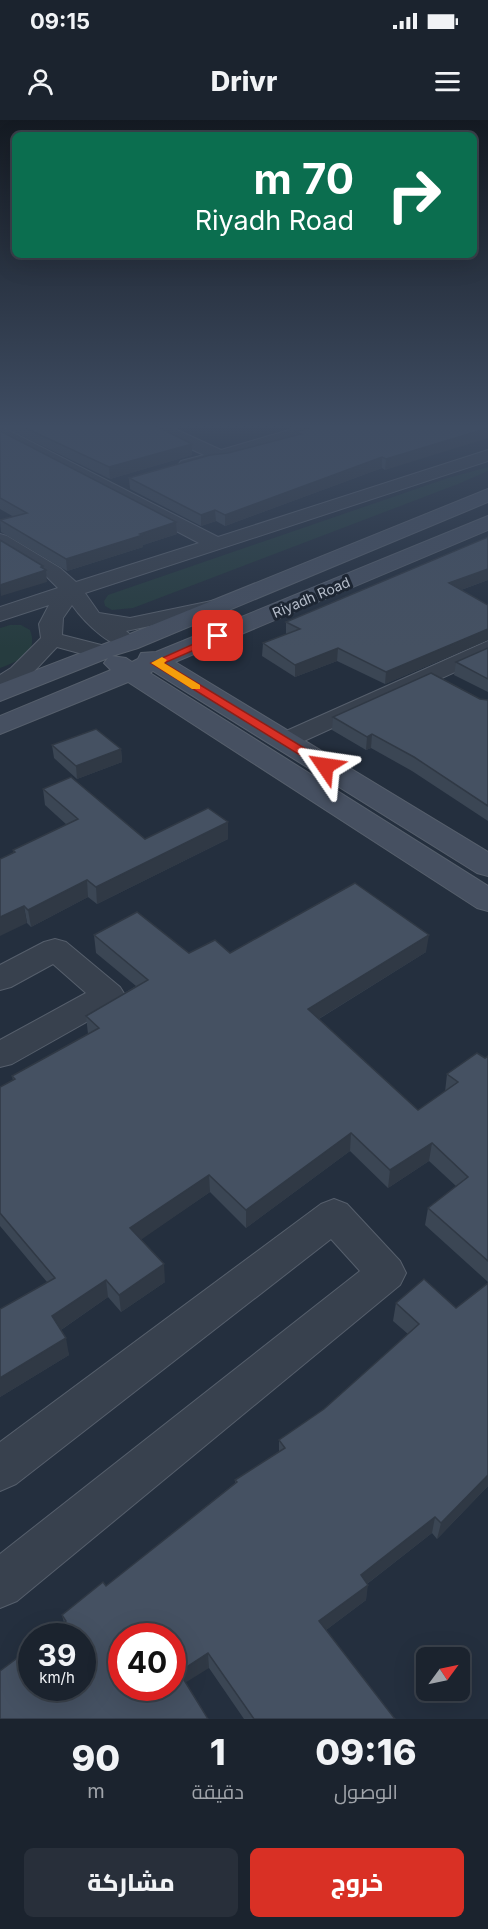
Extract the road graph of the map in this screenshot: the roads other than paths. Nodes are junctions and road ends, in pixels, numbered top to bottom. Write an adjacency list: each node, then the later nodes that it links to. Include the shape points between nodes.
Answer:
1 (131, 499): 6 (street)
2 (355, 499): 6 (street)
3 (479, 499): 8 (street)
4 (488, 522): 14 (street, Riyadh Road)
5 (0, 540): 7 (street, via 53,572)
6 (217, 544): 7 (street)
7 (78, 603): 8 (street, via 130,625); 9 (street); 10 (street, via 51,615); 11 (street)
8 (221, 605): 11 (street)
9 (0, 614)
10 (52, 639): 13 (street); 16 (street, via 19,673)
11 (129, 643): 13 (street); 14 (street)
12 (488, 648): 15 (street)
13 (100, 652): 14 (street); 18 (street)
14 (143, 668): 19 (street, Riyadh Road); 20 (street); 22 (street)
15 (432, 675): 17 (street); 20 (street)
16 (0, 686)
17 (460, 690)
18 (0, 693)
19 (0, 726)
20 (285, 741): 21 (street)
21 (488, 867)
22 (488, 901)
23 (0, 979): 24 (street, via 55,949 109,995)
24 (0, 1055)
25 (0, 1469): 26 (street, via 334,1215 386,1273)
26 (0, 1584)

